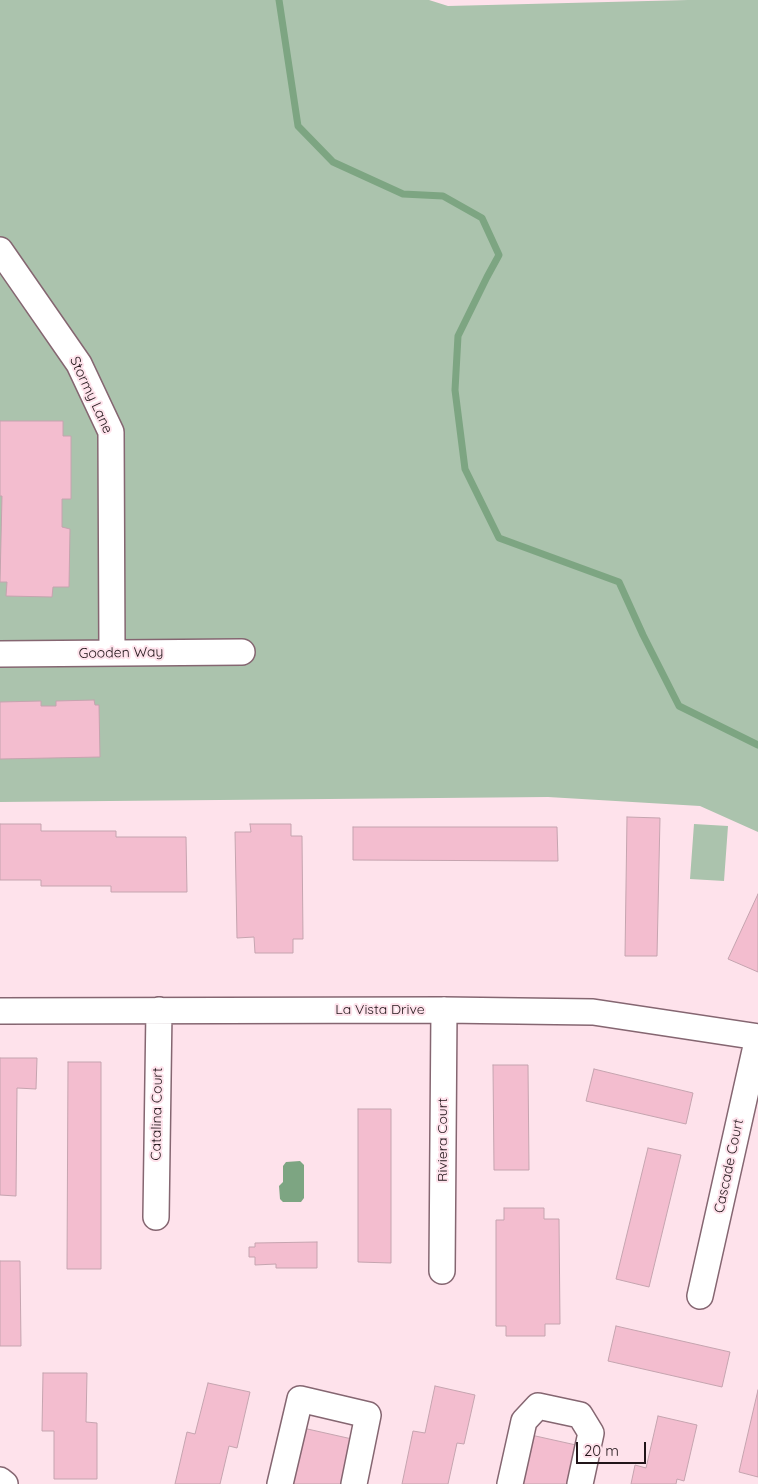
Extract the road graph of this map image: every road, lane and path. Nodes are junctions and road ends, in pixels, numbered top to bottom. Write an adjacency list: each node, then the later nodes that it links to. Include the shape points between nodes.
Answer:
1 (0, 250): 3 (street, Stormy Lane, via 79,364 111,432)
2 (242, 652): 3 (street, Gooden Way)
3 (112, 653): 4 (street, Gooden Way)
4 (0, 654)
5 (159, 1010): 6 (street, La Vista Drive); 7 (street, La Vista Drive); 9 (street, Catalina Court)
6 (444, 1010): 8 (street, La Vista Drive, via 593,1012); 10 (street, Riviera Court)
7 (0, 1011)
8 (758, 1037): 11 (street, Cascade Court)
9 (156, 1217)
10 (442, 1270)
11 (700, 1296)
12 (0, 1480): 13 (street)
13 (5, 1484)
14 (280, 1484): 15 (street, via 300,1399 368,1415)
15 (354, 1484)
16 (510, 1484): 17 (street, via 524,1421 538,1406 580,1415 591,1433)
17 (580, 1484)

